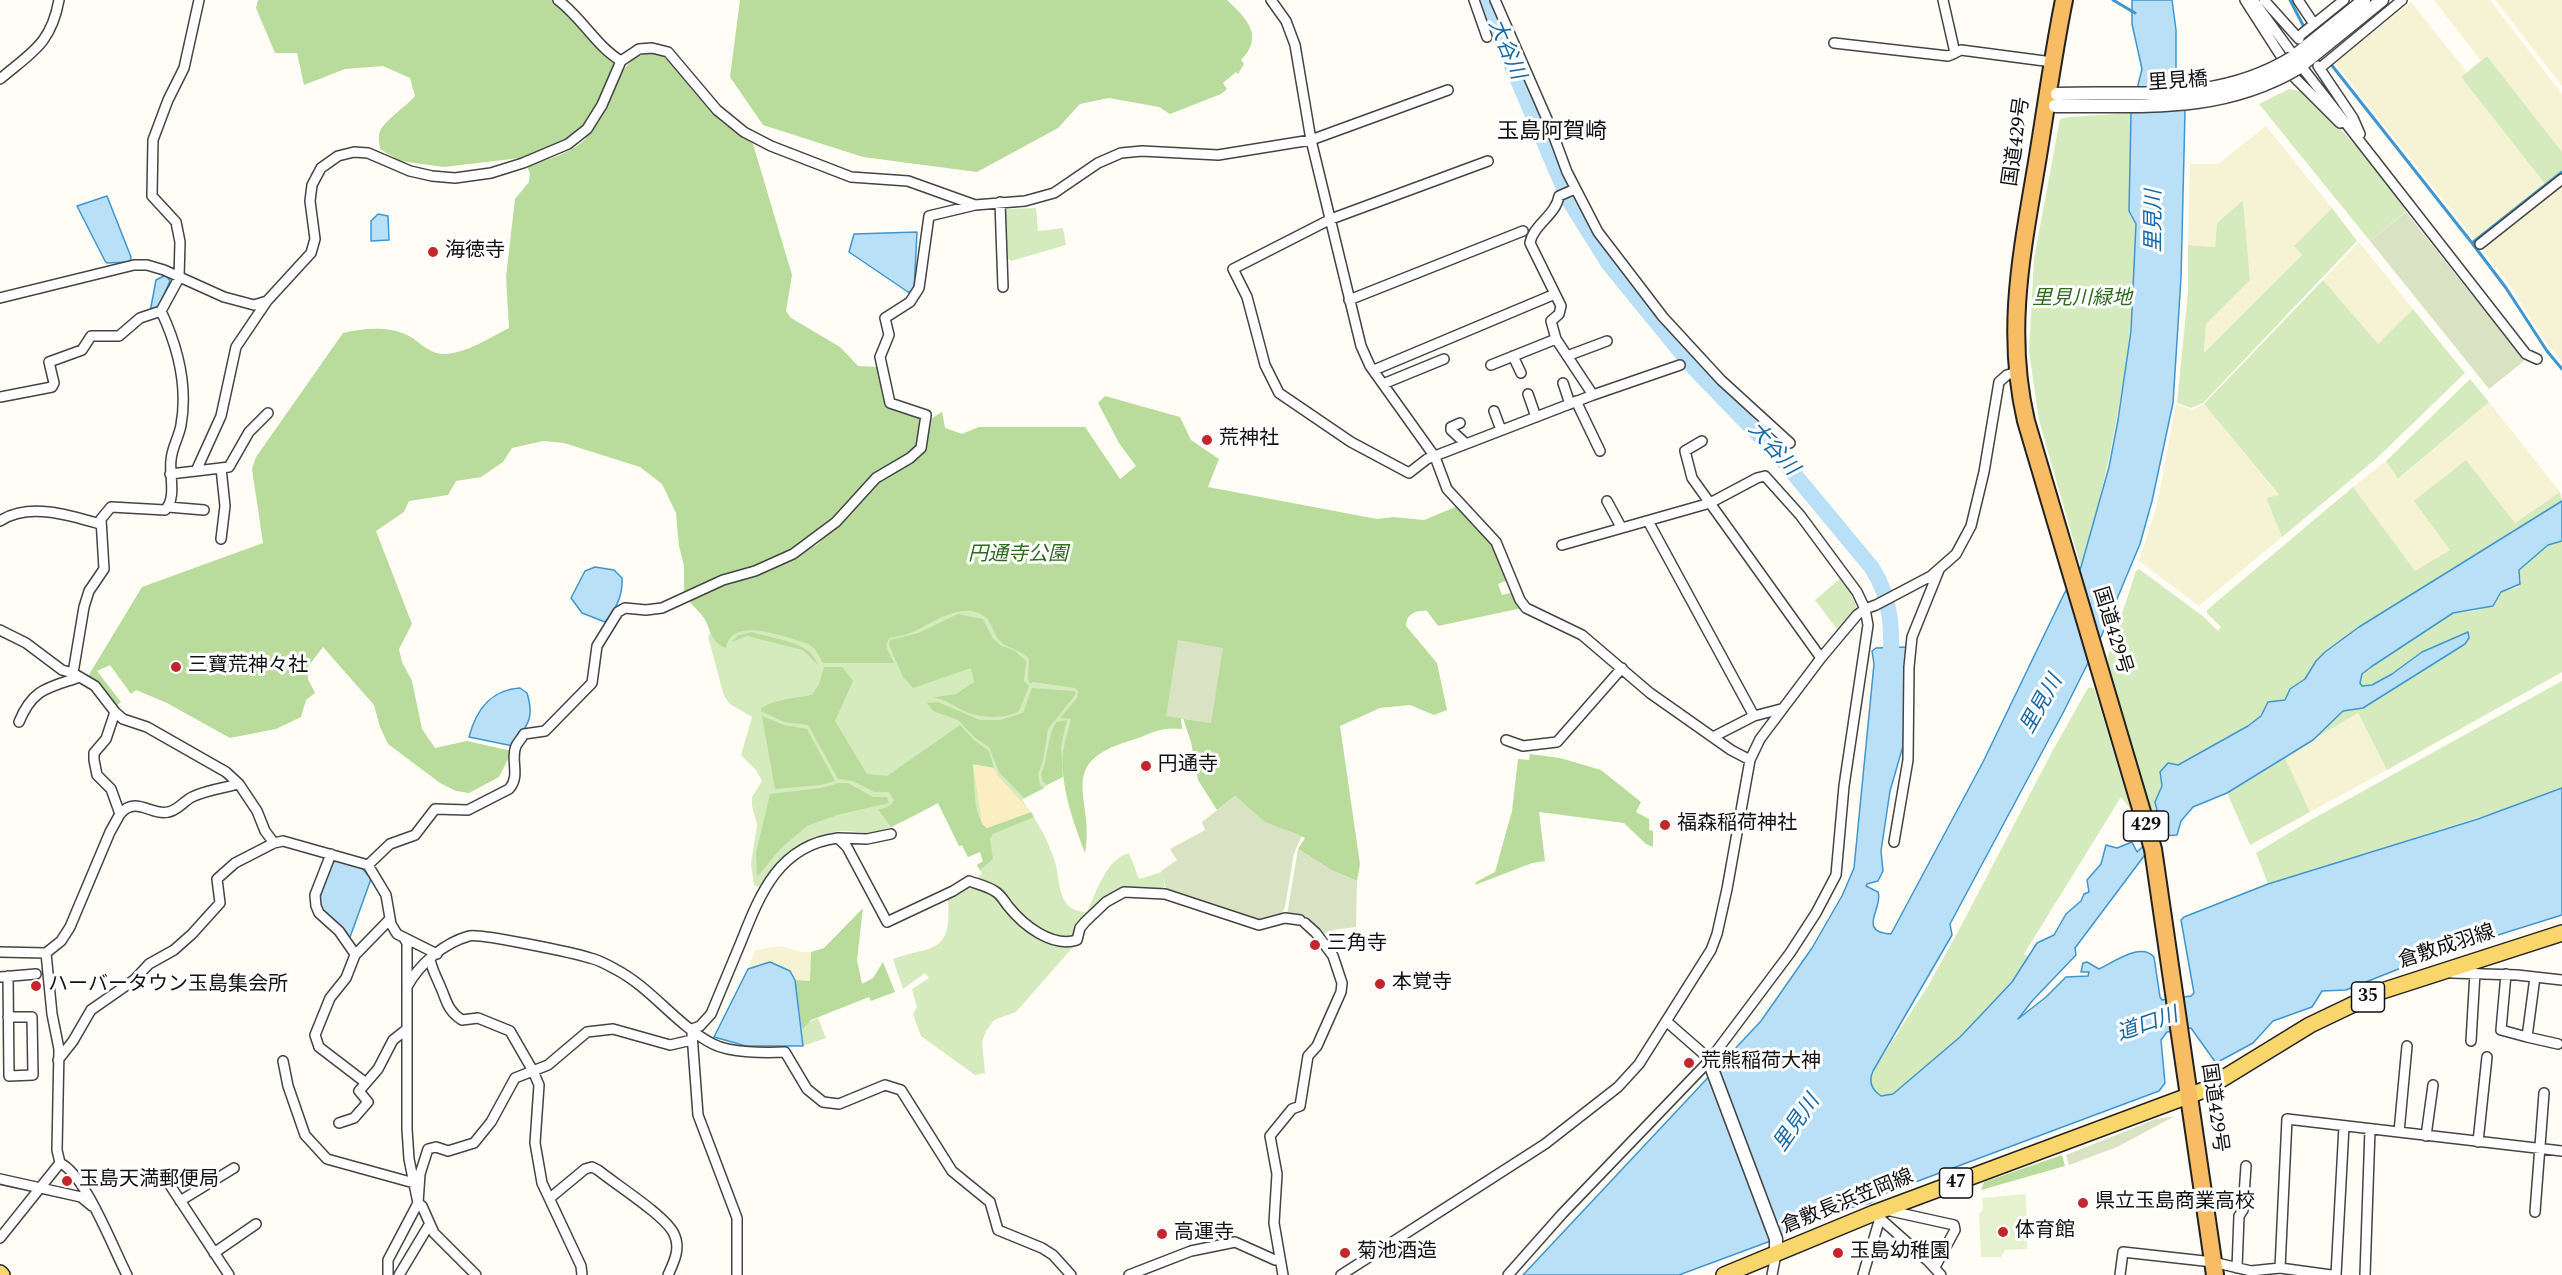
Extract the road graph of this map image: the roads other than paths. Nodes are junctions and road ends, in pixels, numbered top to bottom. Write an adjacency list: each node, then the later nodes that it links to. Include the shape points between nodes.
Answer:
1 (59, 0): 24 (street, via 50,33 33,53)
2 (200, 0): 37 (street, via 184,68 153,140 152,196 176,222)
3 (558, 0): 21 (street, via 601,46)
4 (1271, 0): 27 (street, via 1286,21 1295,45)
5 (1474, 0): 18 (street)
6 (1495, 0): 31 (street)
7 (1943, 0): 20 (street)
8 (2064, 0): 22 (highway, 国道429号 / 429)
9 (2245, 0): 28 (street, via 2295,78)
10 (2253, 0): 23 (street)
11 (2264, 0): 17 (street, via 2298,38)
12 (2298, 0): 17 (street)
13 (2344, 0): 17 (street)
14 (2364, 0): 23 (street)
15 (2382, 0): 23 (street)
16 (2402, 0): 28 (street, via 2319,67 2353,118)
17 (2314, 24)
18 (1487, 37)
19 (1834, 44): 20 (street, via 1948,56)
20 (1955, 53): 22 (street, via 1962,50)
21 (621, 61): 33 (street, via 639,49 668,52 717,110 744,132 771,146 851,177 908,181); 42 (street, via 587,129 568,144 523,163 456,178 410,171 368,153 338,156 321,168 312,185 315,239 311,253)
22 (2052, 62): 26 (highway, 国道429号 / 429)
23 (2296, 62): 26 (street, 里見橋, bridge, via 2261,87 2221,99 2175,104); 28 (street)
24 (0, 79)
25 (1448, 90): 27 (street)
26 (2051, 100): 53 (highway, 国道429号 / 429, via 2020,269 2015,330)
27 (1311, 140): 32 (street, via 1218,155 1121,153 1098,163 1054,193 1025,201); 34 (street)
28 (2364, 145): 49 (street, via 2526,354)
29 (1488, 161): 34 (street)
30 (2562, 179): 36 (street)
31 (1575, 189): 39 (street, via 1559,196 1558,204 1532,235 1530,243); 68 (street, via 1598,232 1663,317 1721,380)
32 (1000, 202): 33 (street); 38 (street)
33 (975, 204): 104 (street, via 929,216 919,288 910,302 885,318 889,335 880,357 890,402 926,415 921,447 876,478 816,539 778,562 723,580 662,608 618,612 597,646 592,683 545,731 524,734 515,748 516,772 509,789 468,810 435,809 415,835 390,844)
34 (1331, 219): 41 (street); 70 (street, via 1233,269 1247,297 1269,374 1279,393 1351,442 1409,473)
35 (1523, 231): 41 (street)
36 (2480, 244)
37 (179, 278): 40 (street, via 147,265 134,265); 42 (street, via 254,305); 43 (street)
38 (1003, 287)
39 (1555, 294): 44 (street, via 1562,310 1551,321); 52 (street)
40 (0, 298)
41 (1350, 300): 52 (street, via 1361,346)
42 (267, 301): 72 (street, via 236,347 221,416)
43 (161, 311): 59 (street, via 140,318 119,336 91,336 82,350 50,362 52,387); 73 (street, via 178,356 184,402)
44 (1556, 339): 46 (street); 47 (street)
45 (1607, 341): 47 (street)
46 (1513, 356): 50 (street); 54 (street)
47 (1567, 356): 58 (street)
48 (1444, 359): 56 (street)
49 (2536, 359)
50 (1491, 365)
51 (1680, 365): 58 (street)
52 (1374, 370): 56 (street)
53 (2017, 372): 84 (street, via 2003,378 1997,388 1971,526 1956,554); 137 (highway, 国道429号 / 429, via 2026,421 2153,849)
54 (1521, 373)
55 (1563, 382): 60 (street)
56 (1383, 384): 70 (street)
57 (1528, 394): 63 (street)
58 (1593, 395): 60 (street)
59 (0, 397)
60 (1573, 402): 63 (street); 69 (street)
61 (1494, 411): 65 (street)
62 (268, 413): 71 (street, via 249,432 233,462)
63 (1536, 417): 65 (street)
64 (1460, 423): 67 (street, via 1451,430)
65 (1500, 430): 67 (street)
66 (1702, 441): 75 (street, via 1684,454 1692,478)
67 (1465, 443): 70 (street)
68 (1790, 443)
69 (1600, 451)
70 (1435, 457): 88 (street, via 1447,489 1496,542 1526,608 1582,635)
71 (220, 468): 72 (street); 82 (street, via 225,506)
72 (196, 471): 73 (street)
73 (170, 474): 76 (street, via 172,493)
74 (1607, 501): 81 (street)
75 (1710, 503): 79 (street); 85 (street, via 1761,476 1769,478 1837,563); 87 (street)
76 (168, 507): 77 (street); 80 (street, via 111,507)
77 (204, 510)
78 (0, 521): 80 (street, via 15,512 38,510)
79 (1648, 521): 81 (street); 92 (street)
80 (100, 524): 89 (street, via 104,569 89,591 84,607)
81 (1621, 527): 83 (street)
82 (221, 539)
83 (1562, 544)
84 (1940, 570): 85 (street); 101 (street, via 1912,637 1908,760)
85 (1865, 609): 87 (street); 132 (street, via 1867,638 1844,786 1836,874 1790,953)
86 (0, 630): 89 (street, via 15,636 62,670)
87 (1821, 658): 90 (street)
88 (1622, 668): 94 (street, via 1650,693); 95 (street, via 1557,742 1523,746)
89 (77, 675): 91 (street, via 95,686); 93 (street, via 38,693)
90 (1781, 710): 92 (street); 96 (street)
91 (115, 712): 97 (street, via 226,772); 98 (street, via 94,760 97,775 111,789)
92 (1754, 716): 94 (street)
93 (19, 722)
94 (1713, 737): 96 (street)
95 (1506, 740)
96 (1750, 760): 121 (street, via 1717,934 1706,961)
97 (238, 784): 98 (street, via 193,796 172,812 136,804); 102 (street)
98 (120, 814): 109 (street, via 70,927)
99 (891, 834): 100 (street, via 867,839)
100 (838, 838): 123 (street, via 806,846 773,876 760,895 711,1014); 164 (street, via 847,847 886,922 969,881 997,892 1008,908 1037,932 1070,942 1077,940 1080,928 1106,902 1124,892 1165,894 1258,925 1285,918 1302,922 1316,933 1339,969 1341,992 1317,1046 1308,1056 1300,1106 1270,1136 1276,1174 1274,1223)
101 (1894, 842)
102 (274, 843): 103 (street, via 283,841); 130 (street, via 225,869 217,879 220,903 174,950 149,964 134,980 91,1010)
103 (331, 855): 104 (street); 110 (street, via 315,895 316,906)
104 (368, 865): 105 (street, via 386,895)
105 (390, 919): 107 (street, via 397,934); 110 (street)
106 (2562, 933): 112 (main road, 倉敷成羽線 / 35)
107 (404, 938): 111 (street); 119 (street)
108 (0, 952): 109 (street)
109 (46, 953): 130 (street)
110 (355, 954): 134 (street, via 346,978 330,998 315,1040 326,1054)
111 (433, 957): 119 (street); 123 (street, via 472,935 590,958 617,969); 133 (street, via 444,1000 452,1014 462,1020 478,1018 510,1031)
112 (2437, 972): 114 (street); 137 (main road, 倉敷成羽線 / 35, via 2379,992 2310,1026)
113 (36, 974): 116 (street)
114 (2475, 974): 115 (street); 126 (street)
115 (2506, 974): 117 (street); 124 (street, via 2501,1030)
116 (4, 977): 120 (street)
117 (2535, 977): 118 (street); 124 (street)
118 (2562, 981)
119 (407, 987): 122 (street)
120 (8, 1017): 120 (street, via 9,1076 33,1076 32,1017)
121 (1666, 1021): 132 (street, via 1706,1056); 180 (street, via 1639,1064 1602,1100 1545,1144)
122 (407, 1029): 134 (street, via 393,1040); 151 (street, via 407,1129)
123 (692, 1029): 125 (street); 177 (street, via 714,1044 729,1048 785,1052 807,1089 823,1102 839,1104 885,1085 897,1088 952,1171 990,1202 998,1230 1042,1248)
124 (2527, 1037): 127 (street)
125 (692, 1040): 133 (street, via 670,1046 613,1029 593,1030 548,1065); 176 (street, via 698,1115 737,1218)
126 (2471, 1041)
127 (2558, 1044)
128 (2406, 1046): 141 (street)
129 (2487, 1057): 143 (street)
130 (58, 1060): 146 (street)
131 (283, 1061): 151 (street, via 305,1135 327,1159)
132 (1710, 1067): 162 (street); 181 (street, via 1562,1214)
133 (533, 1071): 153 (street, via 539,1084 535,1143 542,1183); 155 (street, via 515,1078 474,1143 448,1151 429,1149 420,1174)
134 (366, 1083): 138 (street, via 359,1090 368,1102 354,1118)
135 (2433, 1085): 142 (street)
136 (2544, 1093): 144 (street)
137 (2190, 1096): 158 (main road, 倉敷長浜笠岡線 / 47); 165 (highway, 国道429号 / 429)
138 (339, 1123)
139 (2344, 1126): 140 (street); 166 (street, via 2287,1119); 187 (street)
140 (2370, 1129): 141 (street); 188 (street)
141 (2399, 1132): 142 (street)
142 (2426, 1136): 143 (street)
143 (2478, 1142): 144 (street)
144 (2539, 1148): 145 (street); 157 (street)
145 (2562, 1151)
146 (60, 1163): 152 (street); 156 (street, via 69,1167 83,1184)
147 (2246, 1166): 167 (street, via 2243,1210 2239,1216)
148 (234, 1168): 154 (street)
149 (142, 1173): 154 (street, via 164,1176)
150 (0, 1179): 152 (street)
151 (414, 1183): 155 (street)
152 (42, 1188): 156 (street, via 81,1197); 161 (street)
153 (550, 1198): 174 (street); 175 (street, via 585,1169 598,1170 674,1233 676,1254)
154 (180, 1201): 163 (street)
155 (418, 1203): 160 (street); 171 (street, via 388,1260)
156 (93, 1208): 169 (street)
157 (2535, 1212)
158 (1879, 1214): 162 (main road, 倉敷長浜笠岡線 / 47); 168 (street); 168 (street, via 1954,1225); 184 (street)
159 (256, 1224): 163 (street)
160 (429, 1225): 172 (street); 173 (street)
161 (0, 1238)
162 (1776, 1247): 182 (main road, 倉敷長浜笠岡線 / 47); 183 (street)
163 (214, 1253): 170 (street)
164 (1280, 1259): 178 (street, via 1235,1242 1191,1251); 179 (street)
165 (2214, 1268): 167 (street); 185 (street, via 2122,1252)
166 (2280, 1268): 167 (street); 186 (street)
167 (2239, 1270)
168 (1938, 1271)
169 (127, 1275)
170 (229, 1275)
171 (388, 1275)
172 (399, 1275)
173 (476, 1275)
174 (582, 1275)
175 (668, 1275)
176 (738, 1275)
177 (1071, 1275)
178 (1129, 1275)
179 (1283, 1275)
180 (1341, 1275)
181 (1508, 1275)
182 (1724, 1275)
183 (1772, 1275)
184 (1863, 1275)
185 (2120, 1275)
186 (2331, 1275)
187 (2336, 1275)
188 (2365, 1275)

